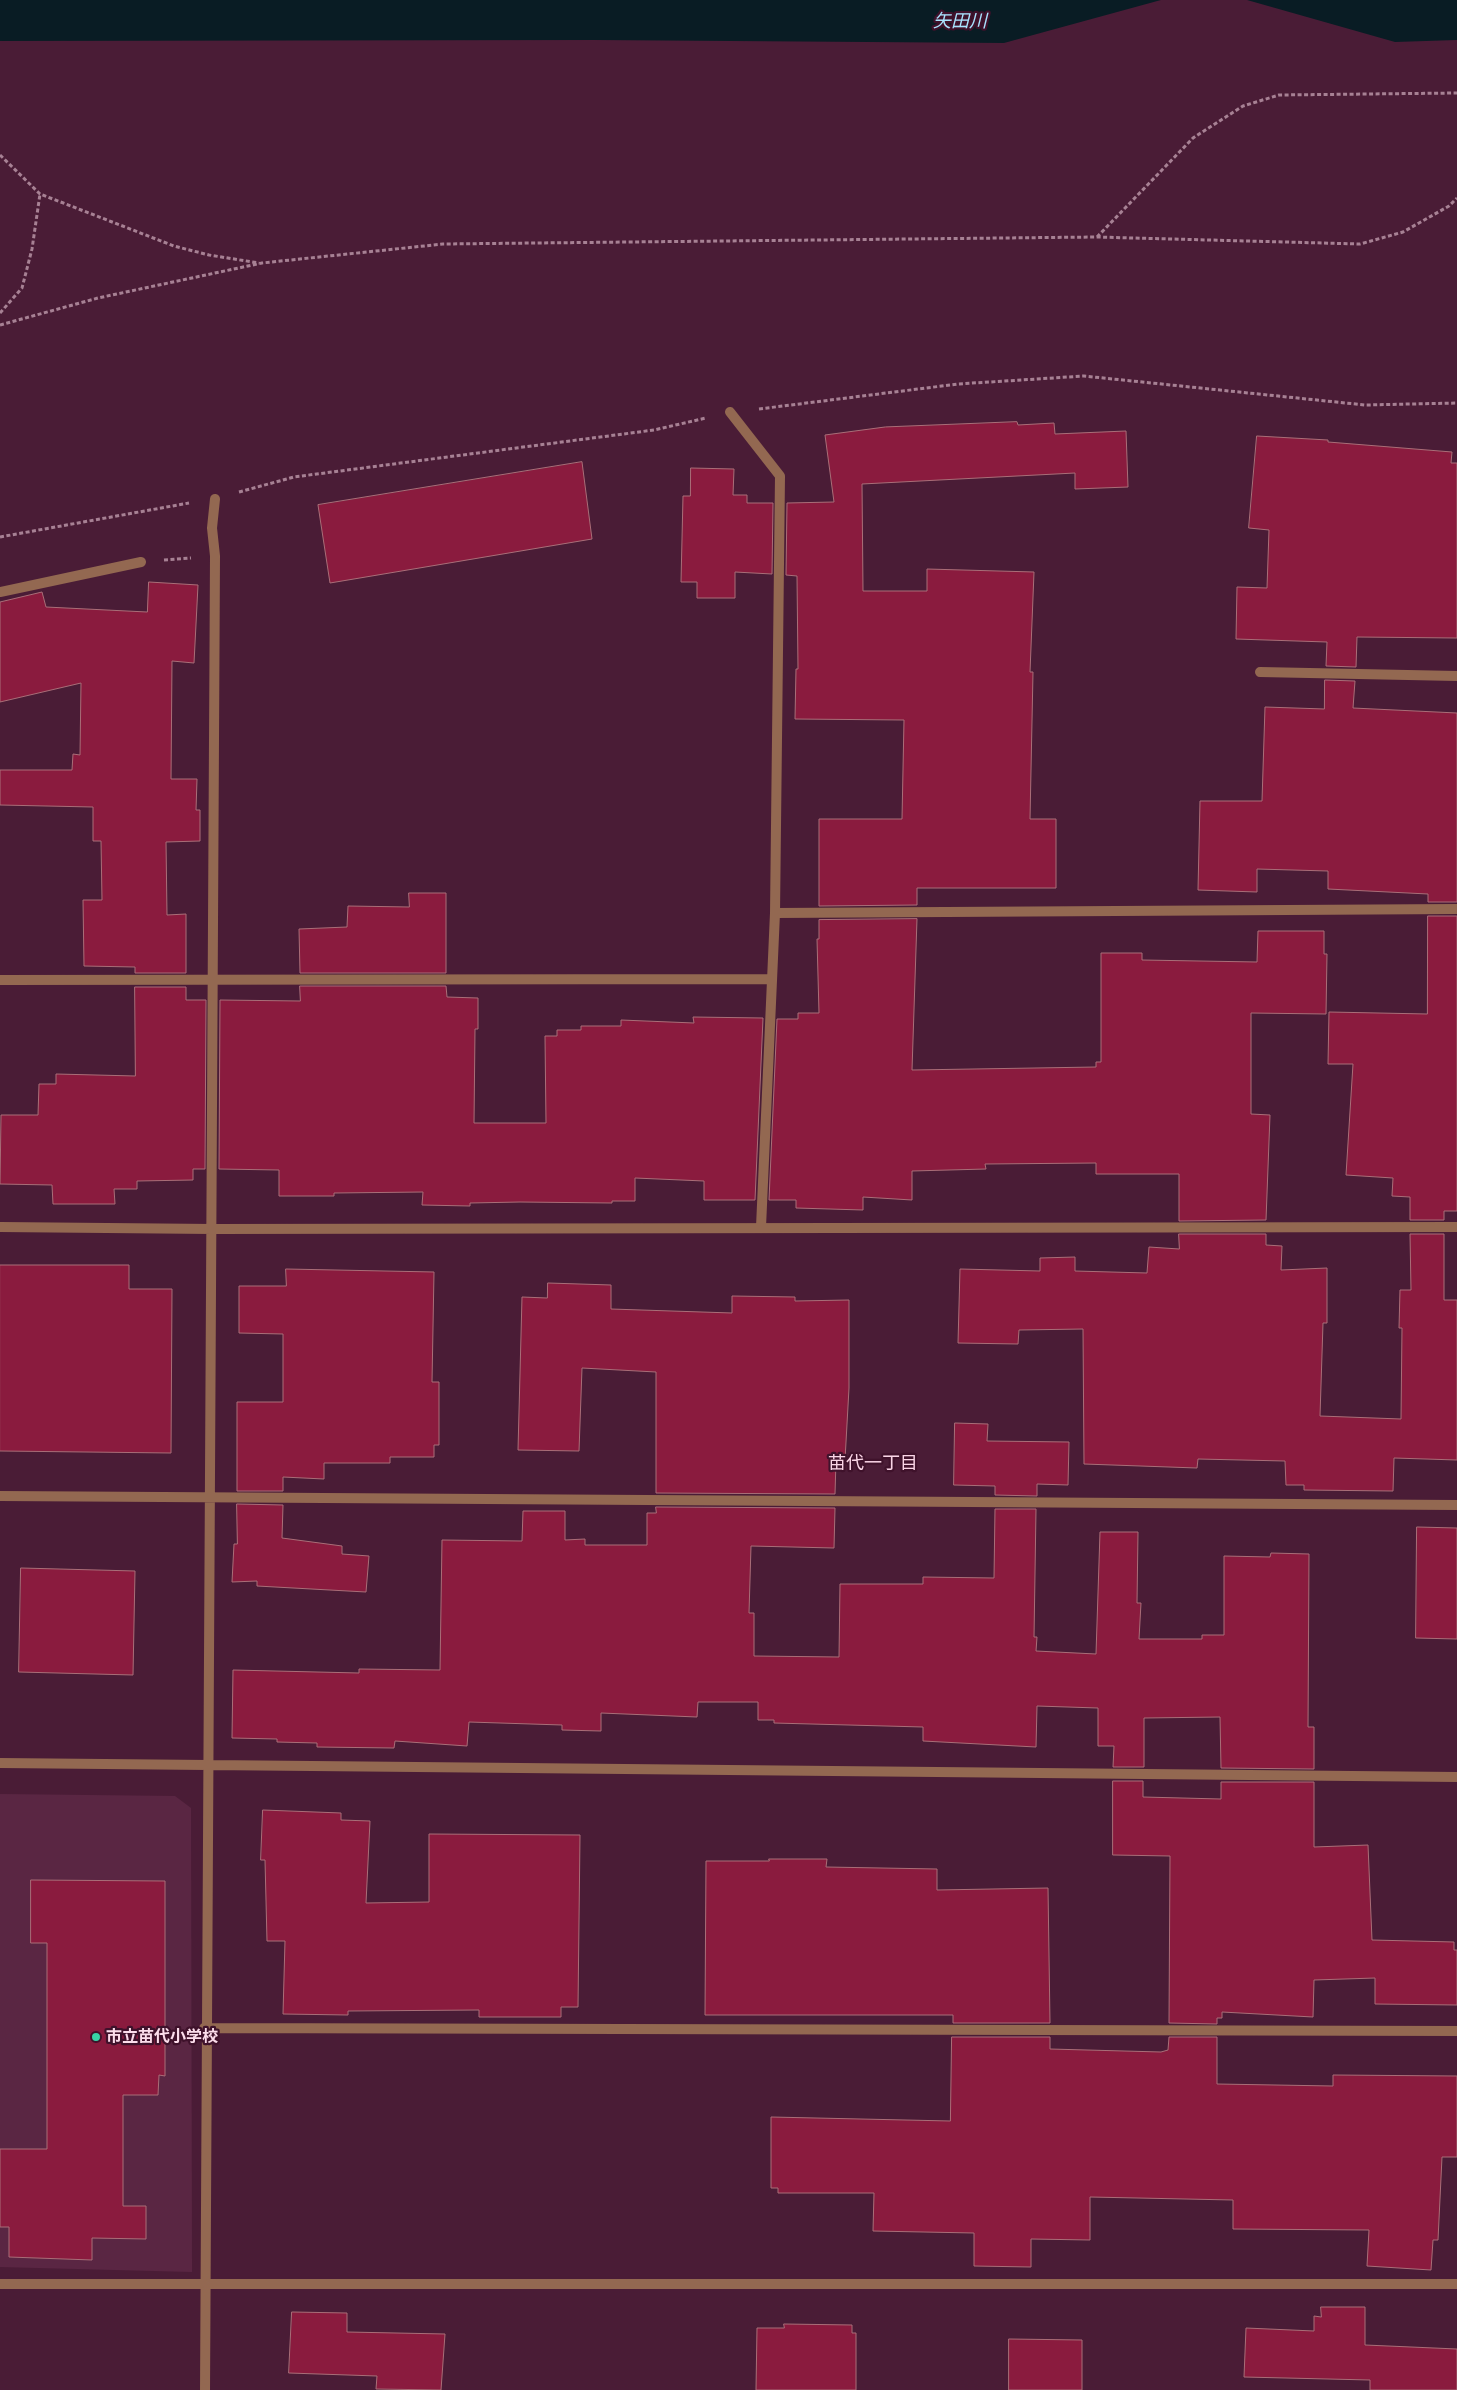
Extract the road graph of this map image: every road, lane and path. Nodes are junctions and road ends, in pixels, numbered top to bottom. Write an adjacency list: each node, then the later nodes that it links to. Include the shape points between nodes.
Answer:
1 (1457, 93): 5 (path, via 1279,95 1244,106 1193,138)
2 (0, 155): 3 (path)
3 (40, 194): 6 (path, via 174,246 209,256); 7 (path, via 22,288)
4 (1457, 198): 5 (path, via 1449,206 1403,232 1360,244)
5 (1096, 237): 6 (path, via 443,244)
6 (262, 263): 8 (path, via 98,298)
7 (0, 313)
8 (0, 325)
9 (1457, 403): 10 (path, via 1365,405 1084,376 958,384)
10 (730, 412): 11 (path, via 654,430 294,477); 19 (street, via 780,476)
11 (216, 499): 12 (path); 13 (street, via 212,528)
12 (0, 537)
13 (215, 556): 14 (path); 22 (street)
14 (141, 562): 15 (street)
15 (0, 592)
16 (1260, 672): 17 (street)
17 (1457, 676)
18 (1457, 909): 19 (street)
19 (774, 912): 20 (street)
20 (772, 979): 22 (street); 24 (street)
21 (0, 980): 22 (street)
22 (215, 981): 26 (street)
23 (0, 1227): 26 (street)
24 (761, 1227): 25 (street); 26 (street)
25 (1457, 1227)
26 (213, 1229): 28 (street)
27 (0, 1496): 28 (street)
28 (208, 1496): 29 (street); 31 (street)
29 (1457, 1505)
30 (0, 1763): 31 (street)
31 (208, 1764): 32 (street); 33 (street)
32 (1457, 1777)
33 (204, 2028): 34 (street); 37 (street)
34 (1457, 2031)
35 (0, 2284): 37 (street)
36 (1457, 2284): 37 (street)
37 (205, 2285): 38 (street)
38 (205, 2390)

